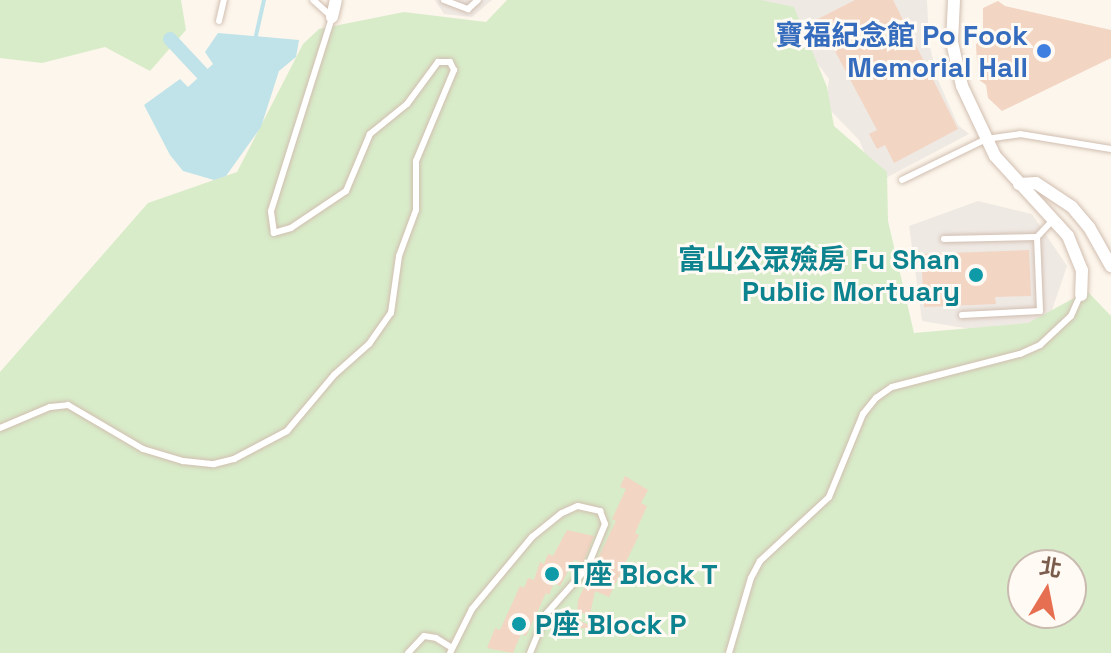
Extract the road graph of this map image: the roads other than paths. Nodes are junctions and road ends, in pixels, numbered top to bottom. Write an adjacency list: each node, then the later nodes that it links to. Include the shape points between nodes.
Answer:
1 (224, 0): 8 (lane)
2 (313, 0): 7 (lane)
3 (336, 0): 7 (street)
4 (444, 0): 5 (lane, via 468,9)
5 (478, 0)
6 (954, 0): 9 (street, via 957,72)
7 (332, 17): 19 (lane, via 271,211 274,233 291,228 346,191 370,134 407,104 438,62 450,62 454,70 416,161 416,210 399,256 391,313 369,344 334,375 287,431 214,464 143,449 68,405)
8 (219, 21)
9 (986, 139): 10 (lane, via 1020,134); 11 (lane); 12 (street)
10 (1111, 149)
11 (902, 180)
12 (1019, 184): 13 (street); 16 (street, via 1036,183 1072,207)
13 (1053, 220): 14 (lane); 17 (street, via 1068,236 1082,270)
14 (1037, 237): 15 (lane); 18 (lane, via 1040,311)
15 (944, 239)
16 (1111, 266)
17 (1081, 295): 23 (lane, via 1071,316 1040,345 892,387 876,398 863,414 829,497 760,561)
18 (962, 315)
19 (0, 428)
20 (451, 650): 21 (lane, via 424,636); 22 (lane, via 472,609 532,537 578,506 600,511 605,524 587,568 546,614)
21 (408, 653)
22 (530, 653)
23 (729, 653)

